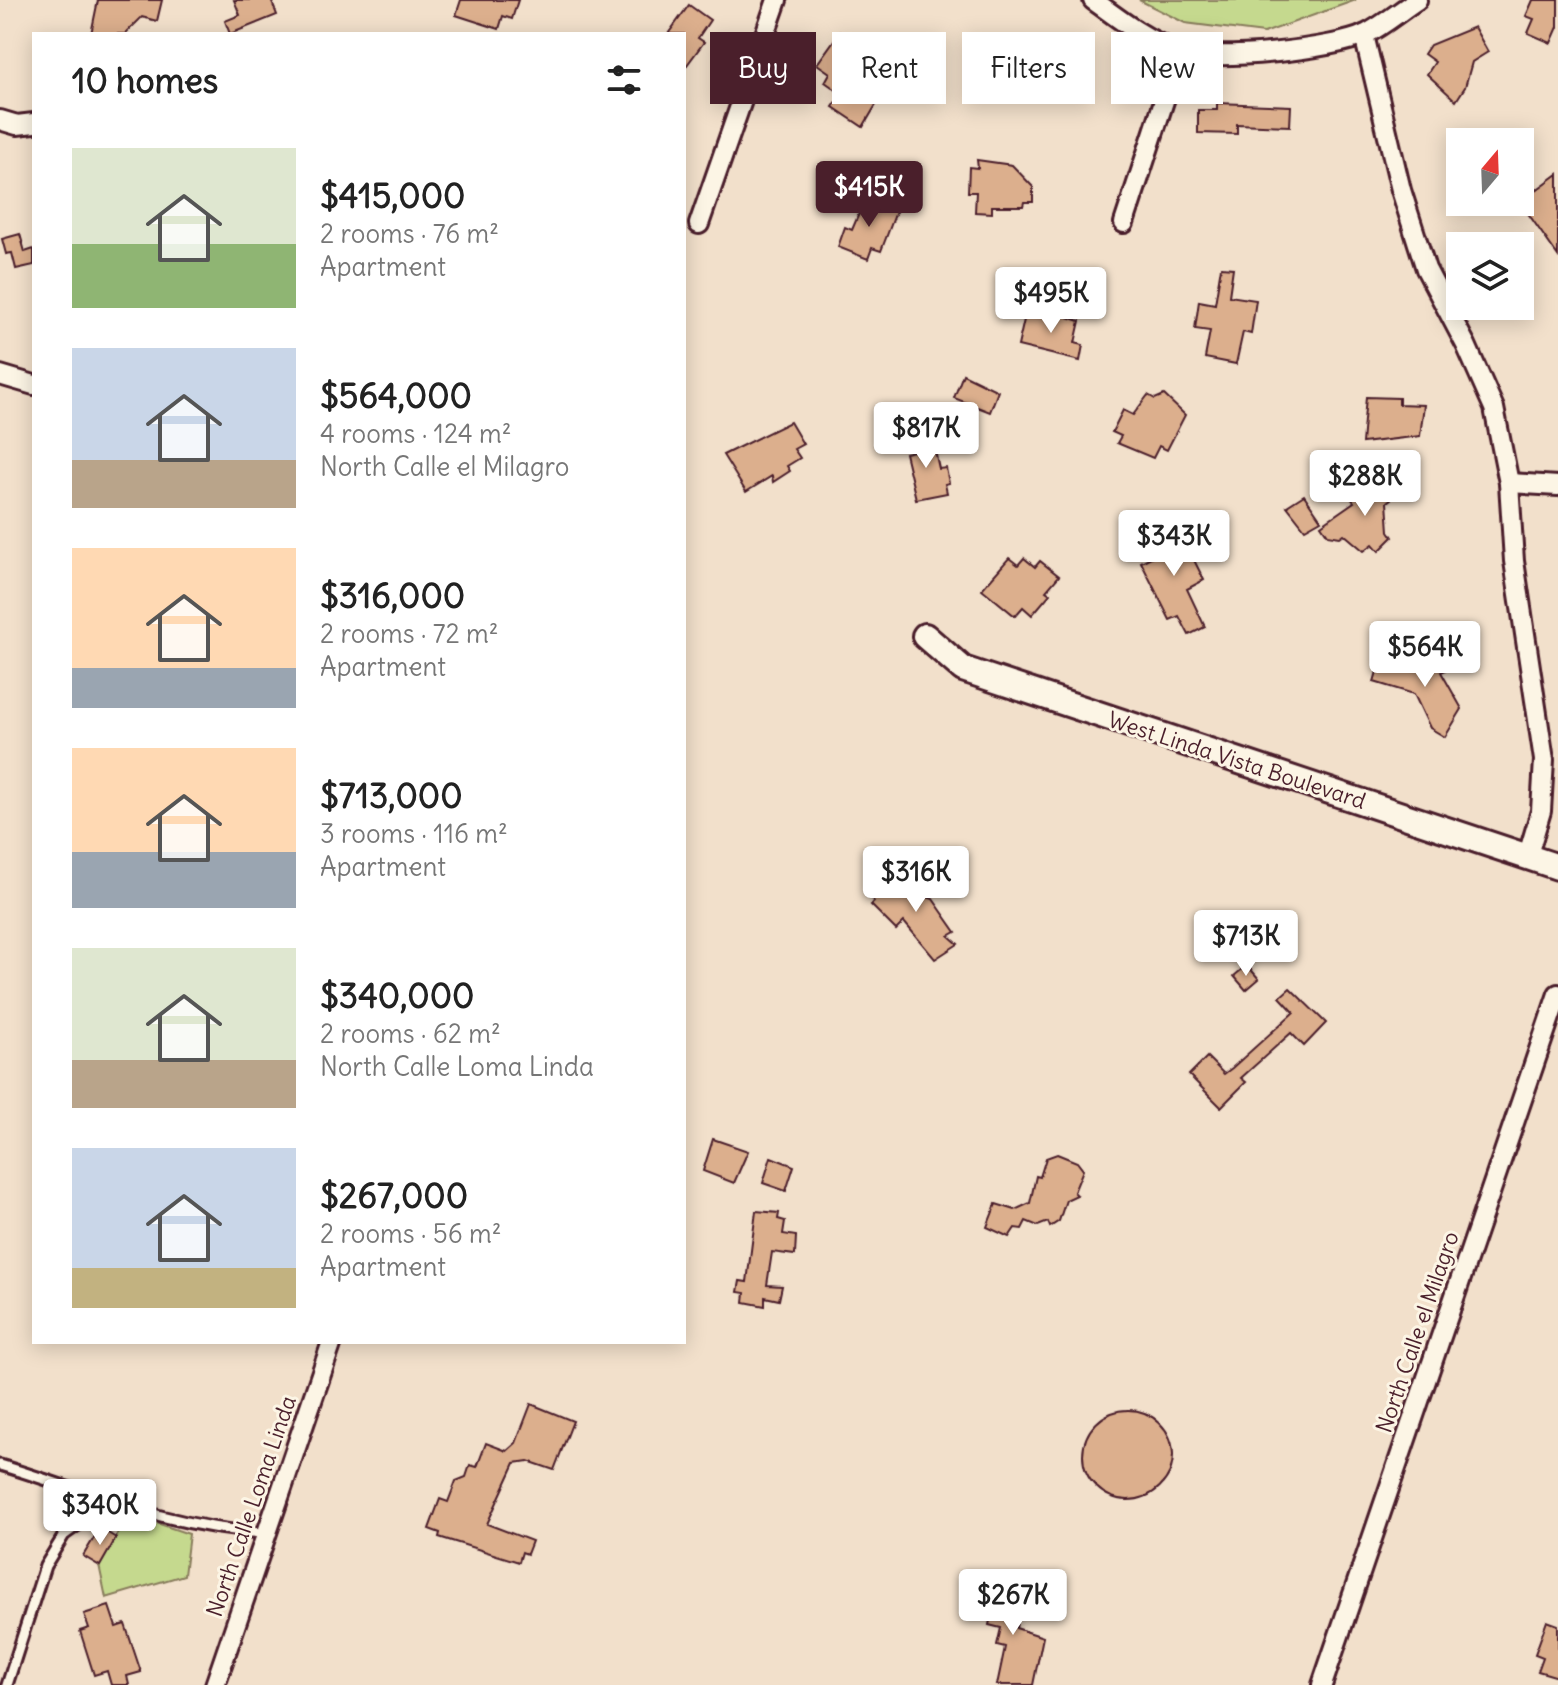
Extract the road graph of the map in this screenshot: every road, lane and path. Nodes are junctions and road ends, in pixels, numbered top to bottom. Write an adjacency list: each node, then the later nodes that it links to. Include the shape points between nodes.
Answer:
1 (777, 0): 11 (street)
2 (1093, 0): 4 (street)
3 (1417, 0): 5 (street)
4 (1141, 32)
5 (1364, 35): 6 (street); 14 (street, via 1426,269 1494,408)
6 (1223, 55)
7 (1163, 104): 10 (street)
8 (0, 120): 9 (street)
9 (32, 123)
10 (1124, 223)
11 (699, 224)
12 (0, 375): 13 (street)
13 (32, 384)
14 (1509, 483): 15 (street); 17 (street, via 1514,561 1544,760 1541,811)
15 (1558, 486)
16 (925, 636): 17 (street, West Linda Vista Boulevard, via 963,669)
17 (1527, 858): 18 (street, West Linda Vista Boulevard)
18 (1558, 867)
19 (1558, 994): 26 (street, North Calle el Milagro)
20 (331, 1344): 23 (street, North Calle Loma Linda)
21 (0, 1465): 22 (lane)
22 (109, 1503): 23 (lane, via 228,1531); 24 (lane, via 64,1535 45,1566)
23 (267, 1533): 25 (street, North Calle Loma Linda)
24 (7, 1685)
25 (215, 1685)
26 (1322, 1685)

